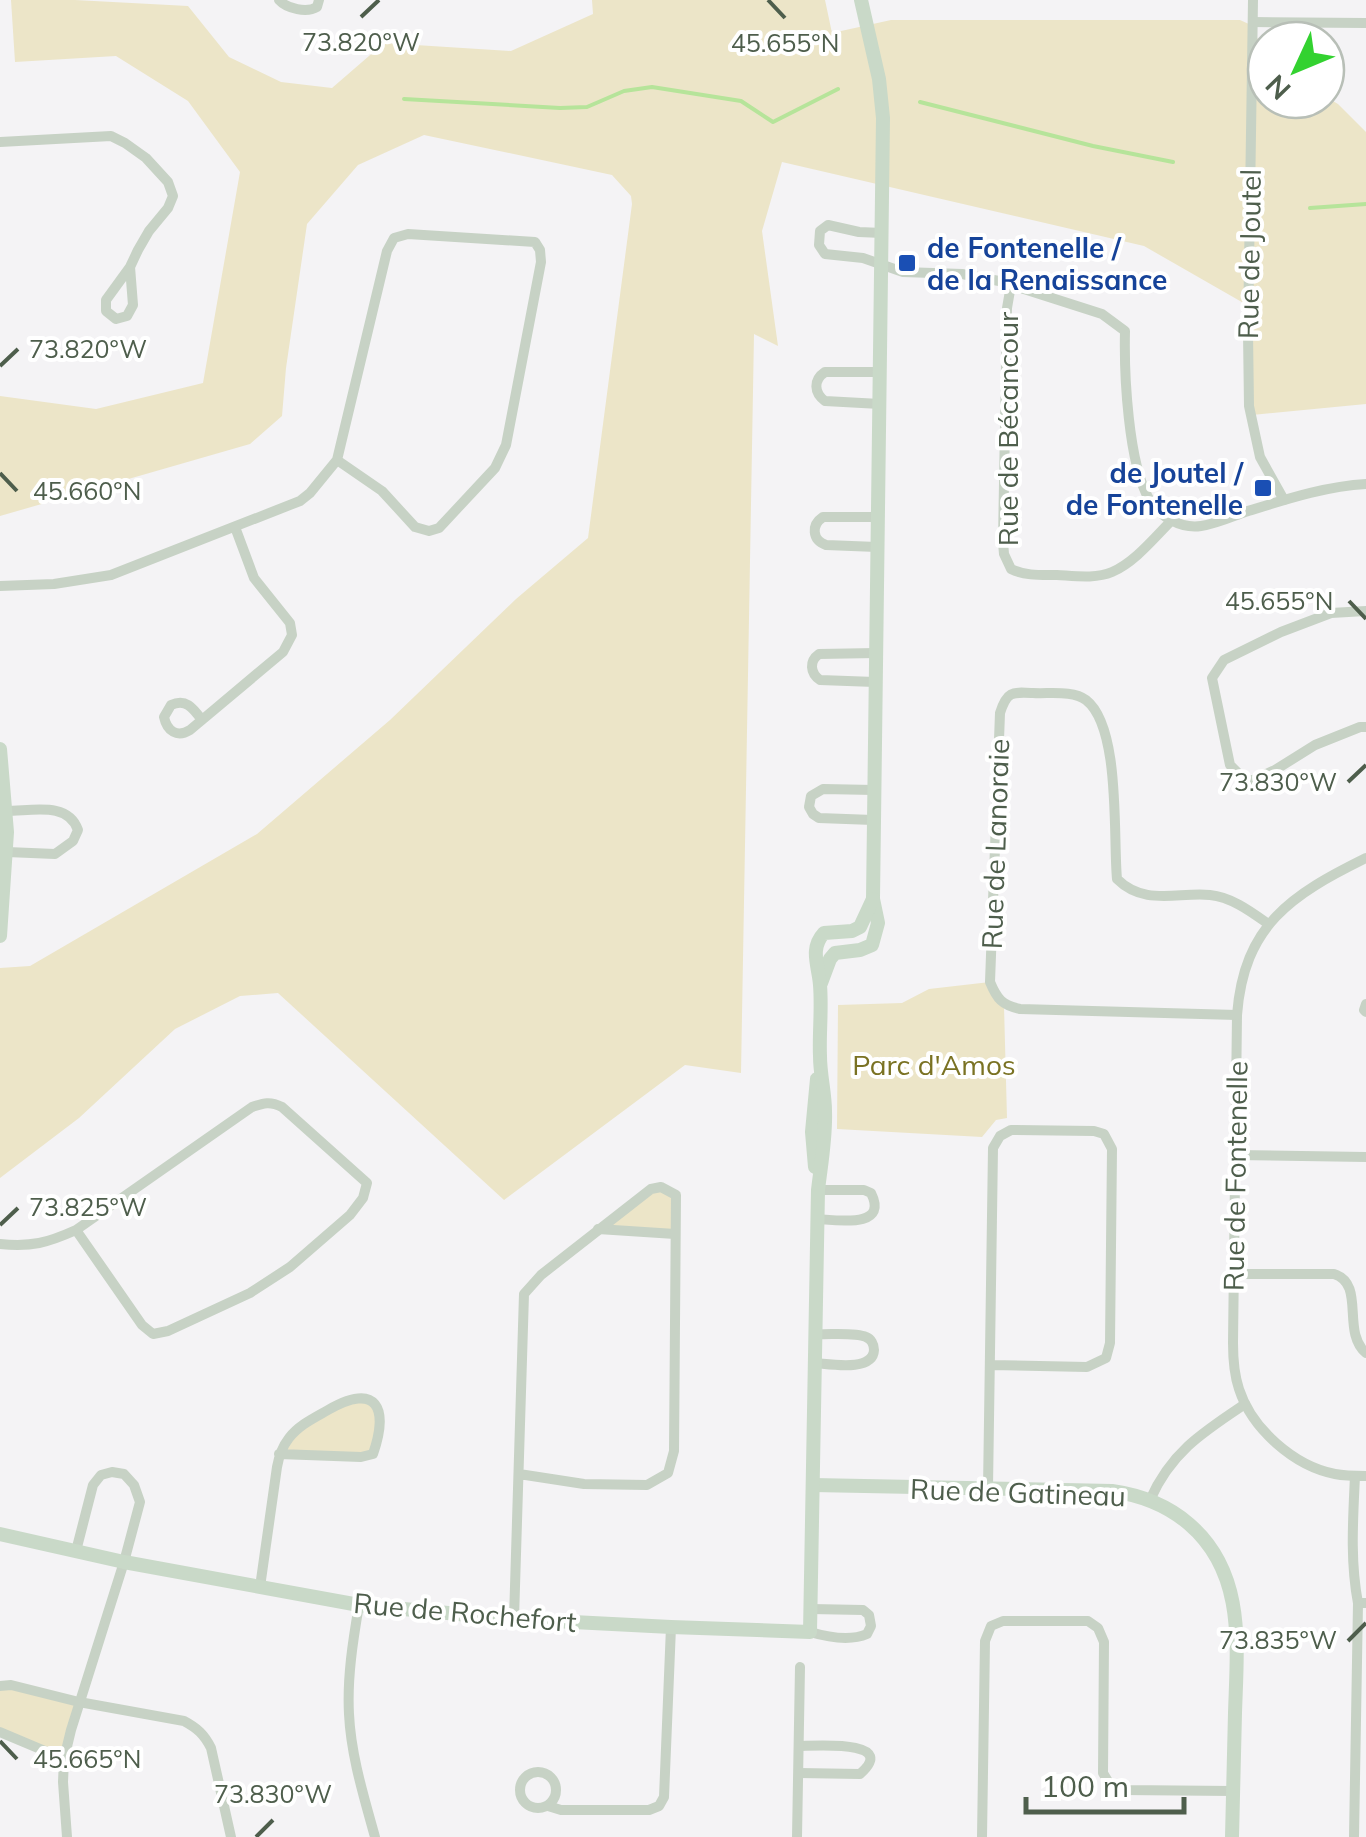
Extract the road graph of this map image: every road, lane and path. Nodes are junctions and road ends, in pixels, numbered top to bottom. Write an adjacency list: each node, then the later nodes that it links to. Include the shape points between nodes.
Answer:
1 (279, 0): 2 (street, via 312,10)
2 (319, 0)
3 (861, 0): 6 (street, via 882,99)
4 (1251, 120): 14 (street, Rue de Joutel, via 1249,406 1260,457)
5 (0, 142): 8 (street, via 106,135 146,158 173,196)
6 (882, 233): 7 (street); 7 (street, via 828,224 818,241 825,254)
7 (882, 264): 9 (street); 10 (street)
8 (130, 267): 8 (street, via 106,300 106,311 116,319 132,306)
9 (1011, 284): 16 (street, via 1102,314 1126,331 1126,394 1140,480 1150,502); 16 (street, Rue de Bécancour, via 1006,562 1024,574 1112,572)
10 (880, 372): 11 (street); 11 (street, via 829,371 816,384 828,402)
11 (880, 404): 15 (street)
12 (337, 460): 12 (street, via 394,238 535,242 542,262 496,468 430,531 414,526 382,491); 17 (street, via 300,501)
13 (1366, 484): 14 (street)
14 (1284, 500): 16 (street, via 1198,527)
15 (878, 517): 18 (street); 18 (street, via 823,517 814,532 826,546)
16 (1172, 520)
17 (235, 528): 19 (street, via 111,575); 23 (street, via 254,578 290,624 292,640)
18 (878, 547): 21 (street)
19 (0, 586)
20 (1366, 611): 24 (street, via 1331,613 1281,632 1224,660 1212,678 1230,765 1251,781 1315,745)
21 (876, 653): 22 (street); 22 (street, via 819,654 812,666 820,680)
22 (876, 682): 26 (street)
23 (202, 720)
24 (1366, 727)
25 (0, 750): 27 (street)
26 (874, 790): 28 (street); 28 (street, via 820,790 809,803 815,816)
27 (6, 812): 29 (street); 29 (street, via 60,810 78,828 55,854)
28 (874, 820): 31 (street)
29 (7, 852): 33 (street)
30 (1366, 858): 32 (street, Rue de Fontenelle, via 1296,898)
31 (873, 899): 34 (street, via 874,941 865,950 833,955); 34 (street, via 858,929 819,938)
32 (1267, 924): 37 (street, Rue de Fontenelle, via 1239,986); 37 (street, Rue de Lanoraie, via 1213,895 1128,890 1118,880 1108,743 1093,708 1076,695 1014,692 1004,698 990,982 996,996 1020,1009)
33 (0, 936)
34 (820, 983): 40 (street, via 812,1111)
35 (1366, 1004): 36 (street)
36 (1366, 1012)
37 (1237, 1015): 38 (street, Rue de Fontenelle)
38 (1235, 1155): 39 (street); 46 (street, Rue de Fontenelle)
39 (1366, 1156)
40 (818, 1190): 41 (street); 41 (street, via 864,1190 876,1204 866,1219)
41 (817, 1220): 47 (street)
42 (598, 1229): 44 (street); 44 (street, via 660,1188 676,1195); 53 (street, via 524,1294)
43 (76, 1230): 43 (street, via 265,1103 282,1107 367,1184 350,1215 290,1266 250,1293 153,1334); 45 (street, via 51,1242)
44 (675, 1234): 53 (street, via 674,1451 668,1473 647,1486)
45 (0, 1244)
46 (1234, 1274): 48 (street, via 1344,1277 1354,1290 1356,1341); 51 (street, Rue de Fontenelle, via 1234,1364)
47 (816, 1334): 49 (street); 49 (street, via 864,1336 874,1349 863,1364)
48 (1366, 1352)
49 (815, 1363): 55 (street)
50 (990, 1365): 50 (street, via 1087,1367 1106,1358 1112,1149 1104,1134 1011,1130 993,1148); 56 (street)
51 (1245, 1404): 54 (street, Rue de Fontenelle, via 1297,1458 1334,1474); 57 (street, via 1189,1443)
52 (279, 1454): 52 (street, via 301,1426 346,1400 362,1398 380,1411 373,1454); 61 (street)
53 (519, 1474): 65 (street)
54 (1360, 1476): 62 (street, via 1352,1543)
55 (813, 1486): 56 (street, Rue de Gatineau); 64 (street)
56 (988, 1488): 57 (street, Rue de Gatineau, via 1103,1491)
57 (1150, 1500): 75 (street, Rue de Gatineau, via 1203,1537 1228,1582 1236,1640)
58 (0, 1534): 59 (street, Rue de Rochefort)
59 (76, 1551): 60 (street, Rue de Rochefort); 60 (street, via 93,1485 101,1474 124,1474 140,1502)
60 (124, 1562): 61 (street, Rue de Rochefort); 70 (street)
61 (260, 1588): 63 (street, Rue de Rochefort)
62 (1362, 1603): 83 (street)
63 (359, 1605): 65 (street, Rue de Rochefort); 79 (street, via 349,1715)
64 (811, 1609): 67 (street); 67 (street, via 863,1610 871,1623 861,1637)
65 (514, 1618): 66 (street, Rue de Rochefort)
66 (671, 1627): 67 (street, Rue de Rochefort); 76 (street, via 659,1806)
67 (810, 1632)
68 (800, 1667): 72 (street)
69 (0, 1686): 70 (street)
70 (79, 1702): 73 (street); 78 (street, via 197,1728 212,1748)
71 (0, 1732): 73 (street)
72 (799, 1746): 74 (street); 74 (street, via 858,1746 869,1760 860,1774)
73 (64, 1759): 77 (street)
74 (799, 1772): 80 (street)
75 (1233, 1791): 81 (street, via 1114,1787 1103,1773 1101,1631 1088,1621 1003,1620 988,1629 985,1641); 82 (street, Rue de Gatineau)
76 (548, 1806)
77 (67, 1837)
78 (232, 1837)
79 (376, 1837)
80 (797, 1837)
81 (982, 1837)
82 (1232, 1837)
83 (1354, 1837)

